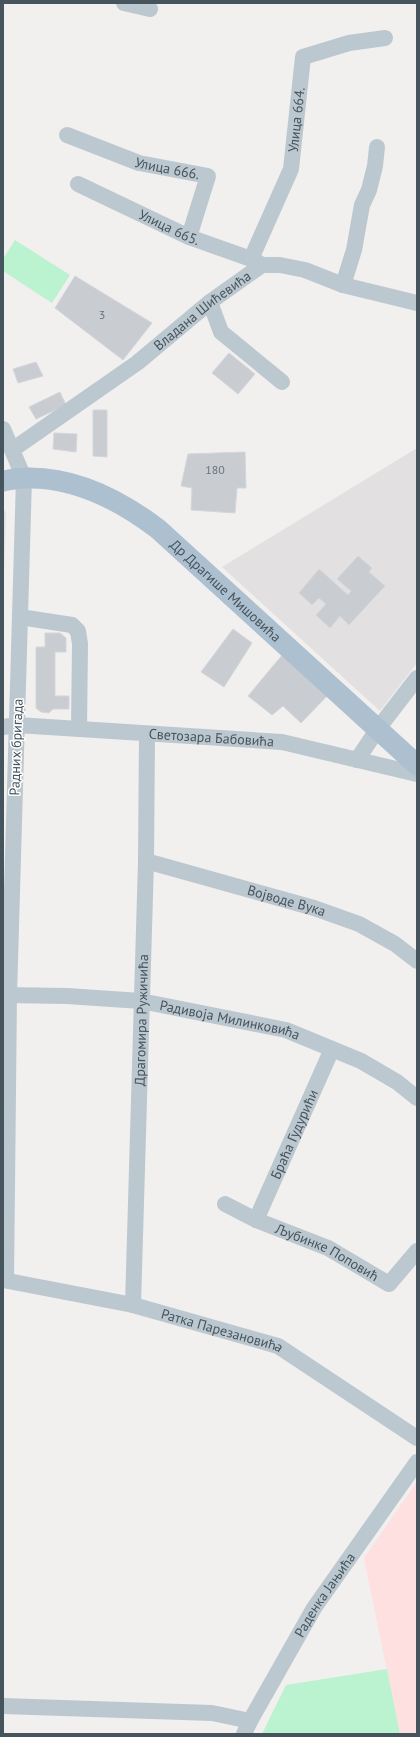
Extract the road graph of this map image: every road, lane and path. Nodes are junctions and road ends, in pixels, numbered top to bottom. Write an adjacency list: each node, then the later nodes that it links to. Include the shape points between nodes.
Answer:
1 (124, 3): 2 (street)
2 (150, 9)
3 (386, 38): 8 (street, Улица 664., via 349,43 303,57 291,169)
4 (67, 135): 7 (street, Улица 666., via 140,163 208,176)
5 (377, 147): 9 (street, via 375,166 362,205 354,250)
6 (78, 184): 7 (street, Улица 665.)
7 (189, 237): 8 (street, Улица 665.)
8 (257, 262): 9 (street, Владана Шићевића, via 305,270); 10 (street, Владана Шићевића)
9 (343, 285): 11 (street, Владана Шићевића)
10 (210, 302): 12 (street, via 221,332); 14 (street, Владана Шићевића, via 137,363)
11 (417, 303)
12 (282, 382)
13 (3, 429): 14 (street)
14 (12, 450): 15 (street)
15 (24, 478): 16 (main road, Др Драгише Мишовића); 17 (street, Радних бригада); 21 (main road, Др Драгише Мишовића, via 60,482 88,489 118,503 158,529)
16 (3, 481)
17 (20, 617): 19 (street, Радних бригада); 20 (street, via 72,625 78,631)
18 (417, 678): 21 (street)
19 (10, 726): 20 (street, Светозара Бабовића); 28 (street, Радних бригада)
20 (79, 729): 22 (street, Светозара Бабовића)
21 (377, 730): 23 (street); 24 (main road, Др Драгише Мишовића)
22 (147, 734): 23 (street, Светозара Бабовића, via 282,742); 26 (street, Драгомира Ружичића)
23 (357, 760): 25 (street, Светозара Бабовића)
24 (417, 765)
25 (417, 774)
26 (146, 861): 27 (street, Војводе Вука, via 314,908 359,924 395,944); 29 (street, Драгомира Ружичића)
27 (417, 961)
28 (6, 995): 29 (street, Радивоја Милинковића); 35 (street, Радних бригада)
29 (141, 1001): 30 (street, Радивоја Милинковића, via 286,1030); 36 (street, Драгомира Ружичића)
30 (332, 1049): 31 (street, Радивоја Милинковића, via 391,1078); 33 (street, Браћа Гудурићи)
31 (417, 1098)
32 (225, 1204): 33 (street, Љубинке Поповић)
33 (256, 1220): 34 (street, Љубинке Поповић, via 328,1248 389,1284)
34 (417, 1251)
35 (4, 1280): 36 (street, Ратка Парезановића)
36 (133, 1305): 37 (street, Ратка Парезановића, via 278,1346)
37 (417, 1438)
38 (417, 1462): 40 (street, Раденка Јањића, via 314,1608)
39 (3, 1706): 40 (street, via 212,1713)
40 (247, 1727)

